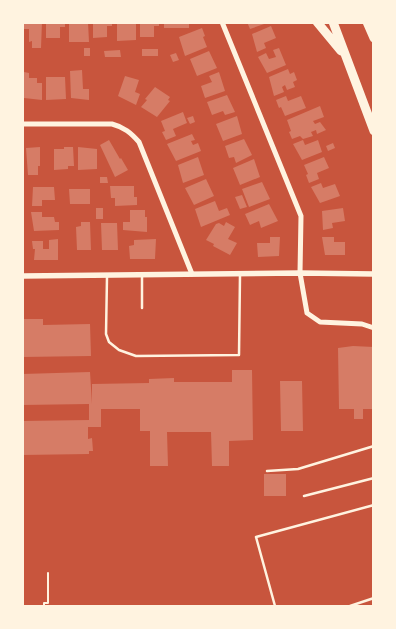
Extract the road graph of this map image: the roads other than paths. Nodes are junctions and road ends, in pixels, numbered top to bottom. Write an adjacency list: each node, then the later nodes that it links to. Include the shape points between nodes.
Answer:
1 (222, 22): 9 (street, via 301,216)
2 (317, 22): 6 (highway)
3 (333, 22): 6 (highway)
4 (367, 22): 5 (highway)
5 (374, 38)
6 (346, 57): 8 (highway)
7 (22, 124): 10 (street, via 107,123 122,126 131,133 139,142)
8 (374, 131)
9 (300, 273): 11 (street); 12 (street); 17 (street, via 307,313 320,322 362,324)
10 (192, 274): 11 (street); 14 (street)
11 (240, 274): 13 (lane, via 239,355 155,357 136,356 109,342 106,334)
12 (374, 274)
13 (107, 275): 14 (street); 15 (street)
14 (142, 275): 16 (lane)
15 (22, 276)
16 (142, 308)
17 (374, 328)
18 (374, 446): 19 (lane, via 298,468)
19 (267, 471)
20 (374, 478): 21 (lane)
21 (304, 496)
22 (374, 506): 24 (lane, via 256,537)
23 (374, 598): 25 (lane)
24 (275, 606)
25 (350, 606)

